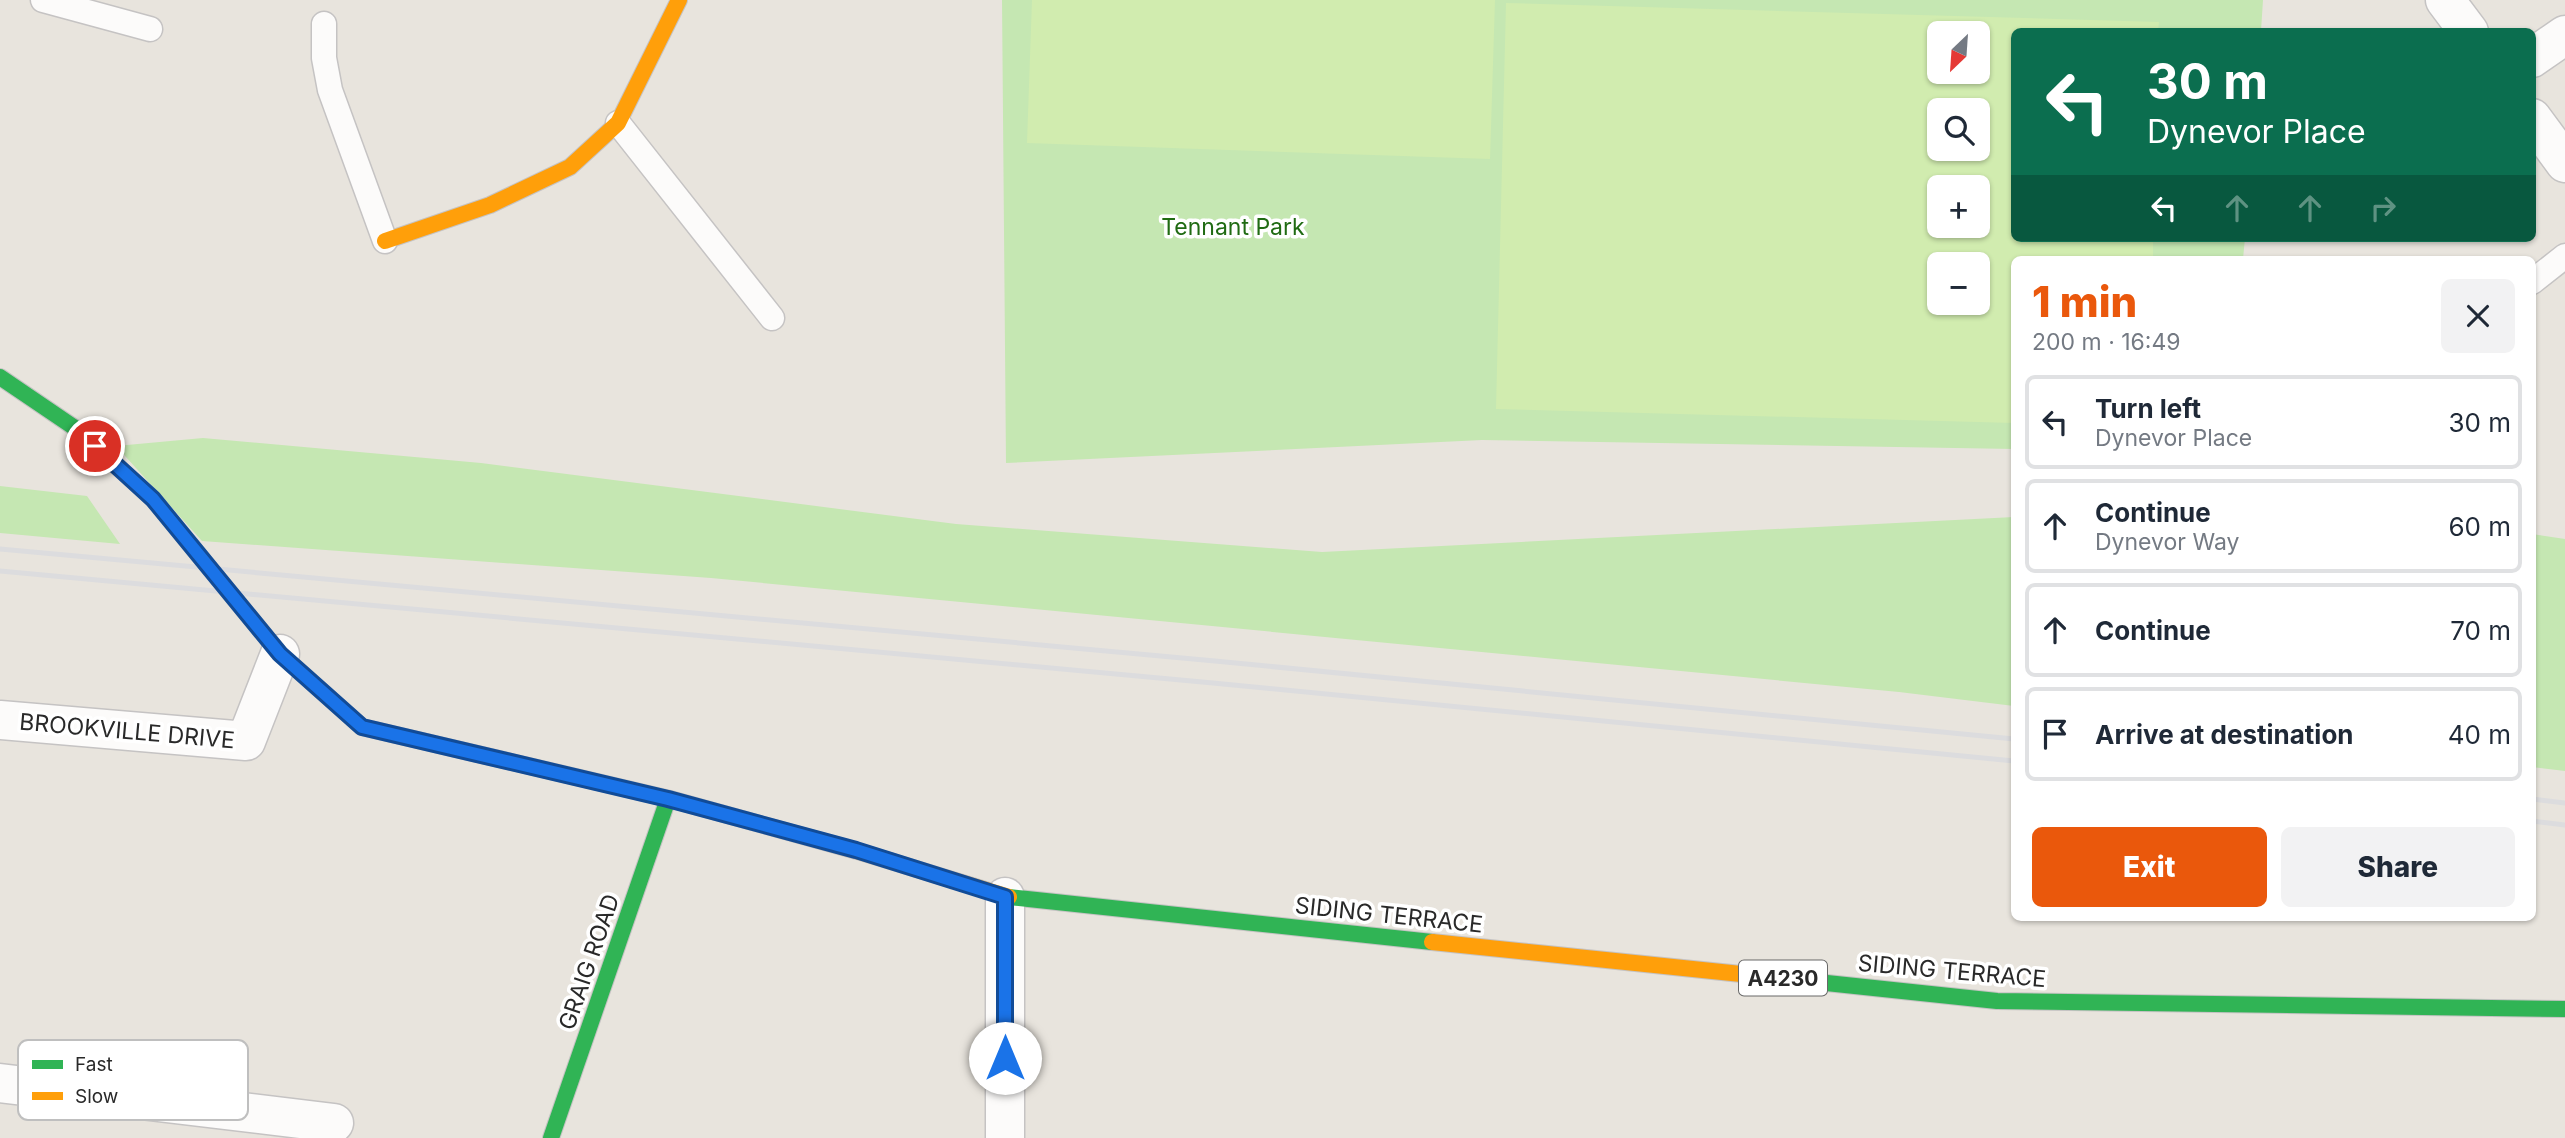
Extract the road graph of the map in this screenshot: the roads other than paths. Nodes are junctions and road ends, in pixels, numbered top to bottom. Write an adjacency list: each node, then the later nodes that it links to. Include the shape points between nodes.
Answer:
1 (43, 0): 6 (lane)
2 (679, 0): 9 (main road)
3 (2445, 0): 5 (street)
4 (324, 24): 12 (lane, via 330,90)
5 (2466, 28)
6 (150, 29)
7 (2565, 35): 8 (street)
8 (2536, 55)
9 (618, 123): 12 (main road, via 570,167 490,205); 15 (lane)
10 (2536, 123): 11 (street)
11 (2565, 163)
12 (385, 241)
13 (2565, 256): 14 (lane)
14 (2536, 279)
15 (772, 318)
16 (0, 377): 17 (main road, A4230, bridge, via 75,428 153,499)
17 (280, 654): 18 (street, BROOKVILLE DRIVE, via 246,741); 19 (main road, A4230, via 362,727)
18 (0, 720)
19 (668, 799): 20 (main road, A4230, via 856,850); 26 (main road, GRAIG ROAD)
20 (1005, 897): 21 (main road, SIDING TERRACE / A4230, via 1997,1001); 27 (street)
21 (2565, 1009)
22 (0, 1083): 23 (street)
23 (18, 1085)
24 (248, 1113): 25 (street)
25 (334, 1123)
26 (551, 1138)
27 (1005, 1138)

